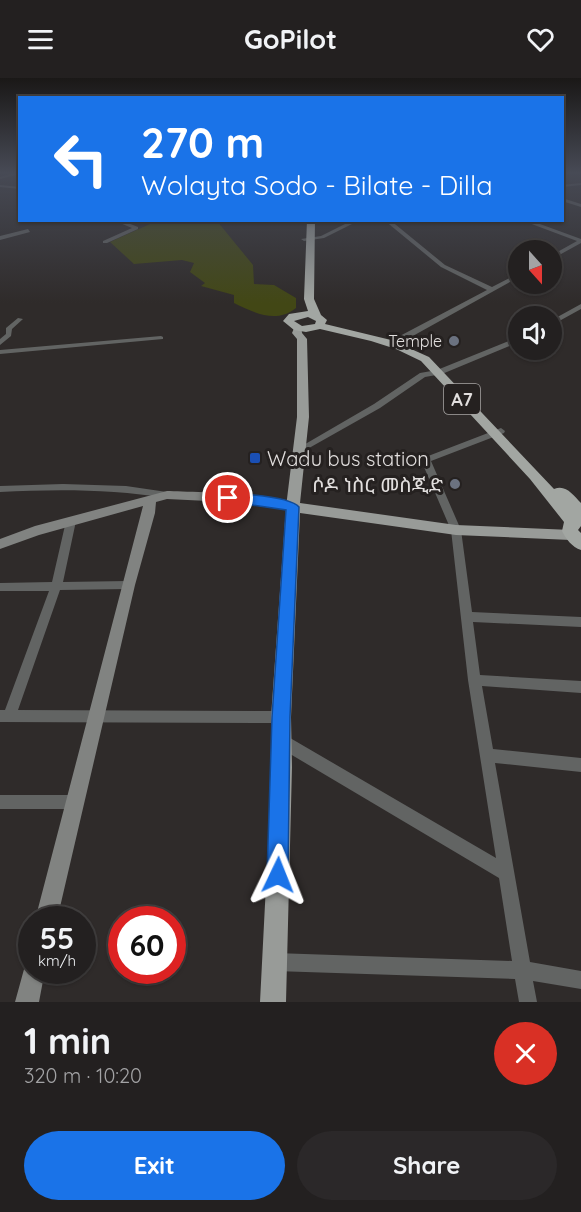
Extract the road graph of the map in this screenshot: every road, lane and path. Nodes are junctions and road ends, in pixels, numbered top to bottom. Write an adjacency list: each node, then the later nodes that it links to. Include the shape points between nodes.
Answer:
1 (127, 222): 11 (street, via 123,223 136,228)
2 (305, 222): 9 (highway)
3 (311, 222): 9 (highway)
4 (353, 222): 9 (street)
5 (388, 222): 14 (street, via 443,266)
6 (529, 222): 10 (street)
7 (28, 231): 8 (street)
8 (0, 238)
9 (307, 239): 16 (highway); 19 (highway, via 310,306)
10 (581, 241): 12 (street)
11 (105, 242)
12 (562, 251)
13 (508, 281): 14 (street)
14 (493, 290): 22 (street)
15 (581, 306): 17 (street)
16 (298, 314): 19 (highway, A7); 20 (highway, via 288,321)
17 (562, 317)
18 (20, 319): 23 (street)
19 (318, 322): 20 (highway, A7); 22 (highway, A7); 26 (main road); 27 (highway, A7, via 404,347)
20 (298, 328): 26 (main road)
21 (160, 338): 25 (street)
22 (399, 340): 27 (highway, A7, via 420,349)
23 (0, 343)
24 (508, 343): 27 (street)
25 (0, 352)
26 (303, 364): 29 (main road, via 303,417)
27 (442, 370): 28 (highway, A7); 29 (street, via 423,375)
28 (497, 432): 34 (highway, A7); 35 (street, via 426,460)
29 (298, 450): 32 (main road)
30 (0, 489): 31 (street, via 132,488)
31 (159, 497): 32 (main road, via 249,499); 33 (main road); 38 (main road, via 149,513)
32 (293, 507): 35 (main road); 46 (main road)
33 (71, 521): 36 (main road); 37 (street)
34 (577, 526): 35 (main road)
35 (456, 530): 40 (street)
36 (0, 544)
37 (57, 584): 38 (street); 39 (street); 44 (street)
38 (128, 585): 45 (main road)
39 (0, 587)
40 (467, 617): 41 (street); 42 (street)
41 (581, 622)
42 (474, 681): 43 (street); 48 (street)
43 (581, 687)
44 (5, 716): 45 (street)
45 (96, 717): 46 (street); 51 (main road)
46 (281, 717): 47 (main road)
47 (280, 740): 52 (street); 54 (main road)
48 (487, 755): 49 (street); 52 (street)
49 (580, 767)
50 (0, 802): 51 (street)
51 (74, 802): 53 (main road)
52 (507, 874): 55 (street)
53 (49, 906)
54 (275, 963): 55 (street); 59 (main road)
55 (524, 970): 56 (street); 60 (street)
56 (581, 980)
57 (31, 984): 58 (main road)
58 (27, 1002)
59 (273, 1002)
60 (528, 1002)

